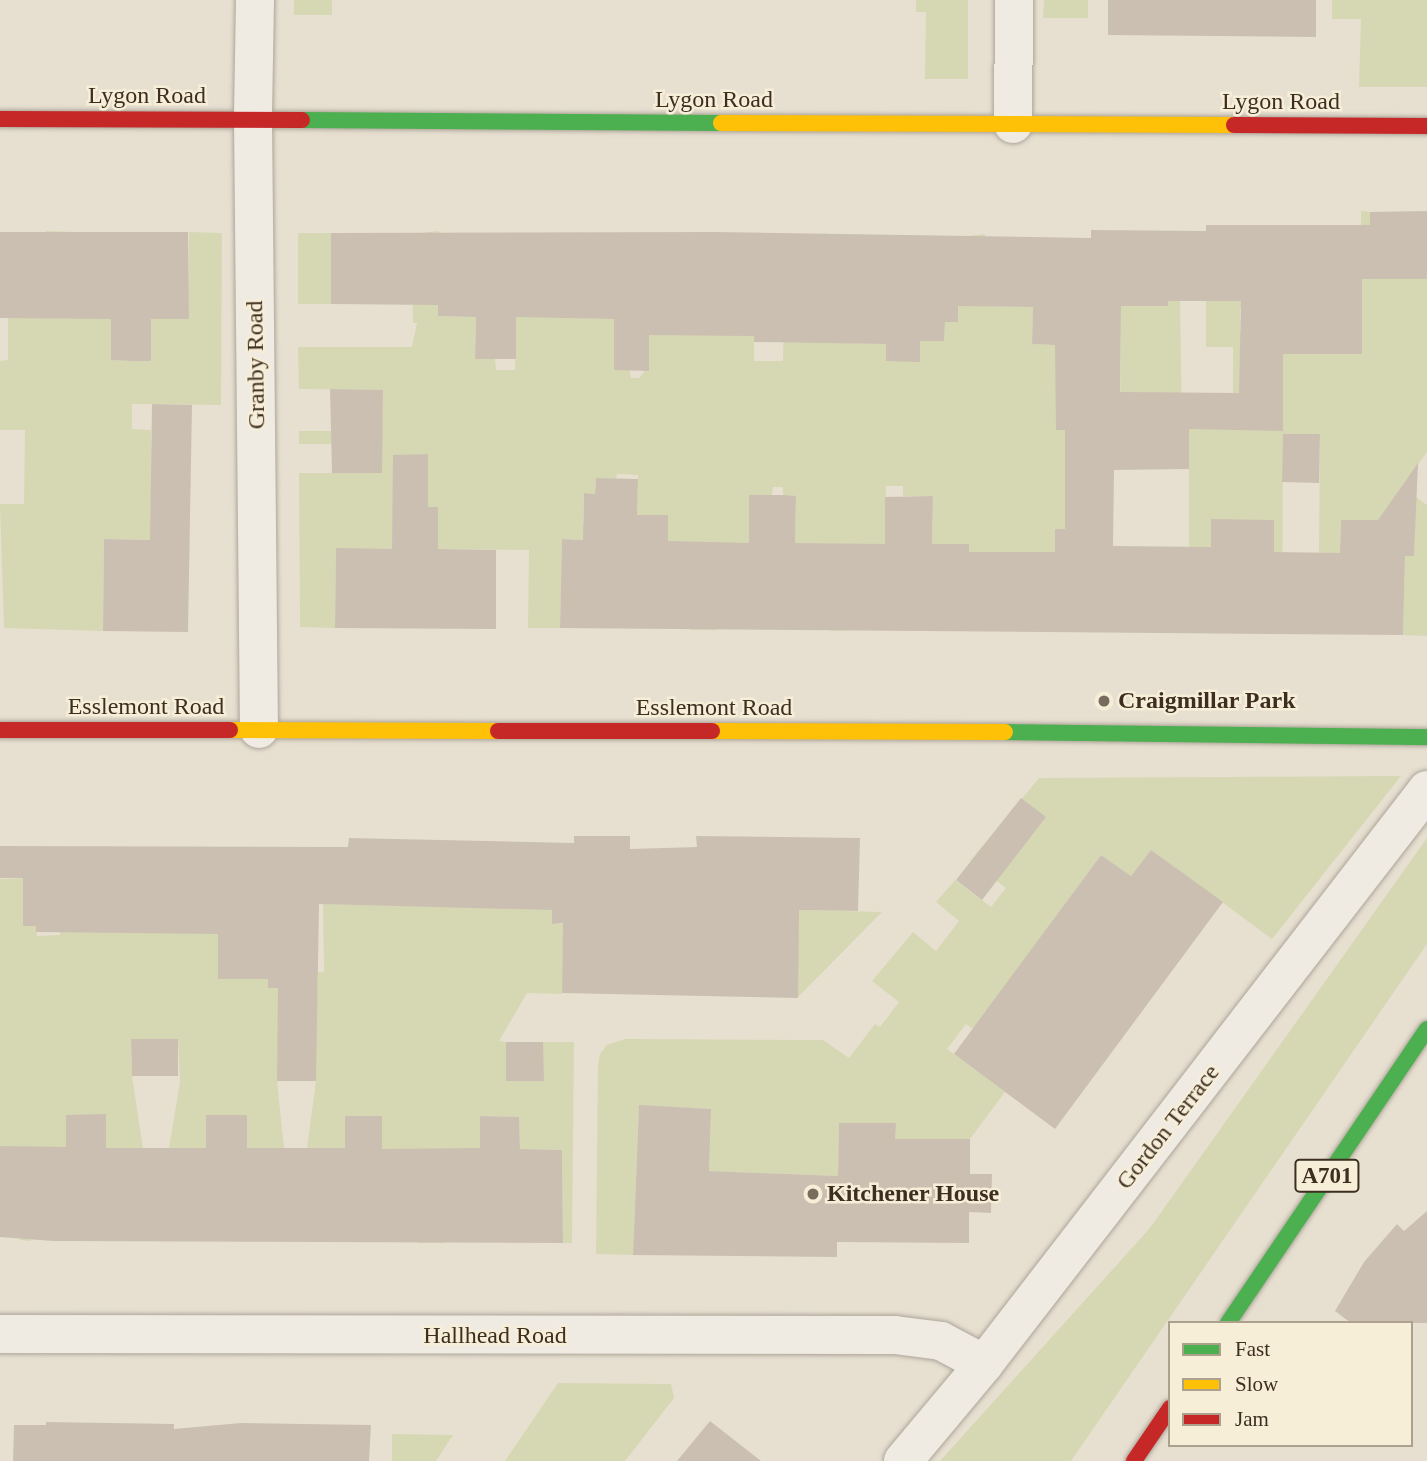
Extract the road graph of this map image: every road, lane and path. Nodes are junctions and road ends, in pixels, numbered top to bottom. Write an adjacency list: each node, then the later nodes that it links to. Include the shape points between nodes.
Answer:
1 (255, 0): 4 (street, Granby Road)
2 (1014, 0): 5 (street)
3 (0, 119): 4 (street, Lygon Road)
4 (253, 119): 5 (street, Lygon Road); 8 (street, Granby Road)
5 (1013, 124): 6 (street, Lygon Road)
6 (1427, 126)
7 (0, 730): 8 (street, Esslemont Road)
8 (259, 730): 9 (street, Esslemont Road)
9 (1427, 737)
10 (1427, 790): 14 (street, Gordon Terrace)
11 (1427, 1029): 12 (street, A701)
12 (1229, 1321)
13 (0, 1334): 14 (street, Hallhead Road, via 919,1336 941,1341)
14 (984, 1364): 16 (street, Gordon Terrace)
15 (1168, 1411): 17 (street)
16 (903, 1461)
17 (1134, 1461)

